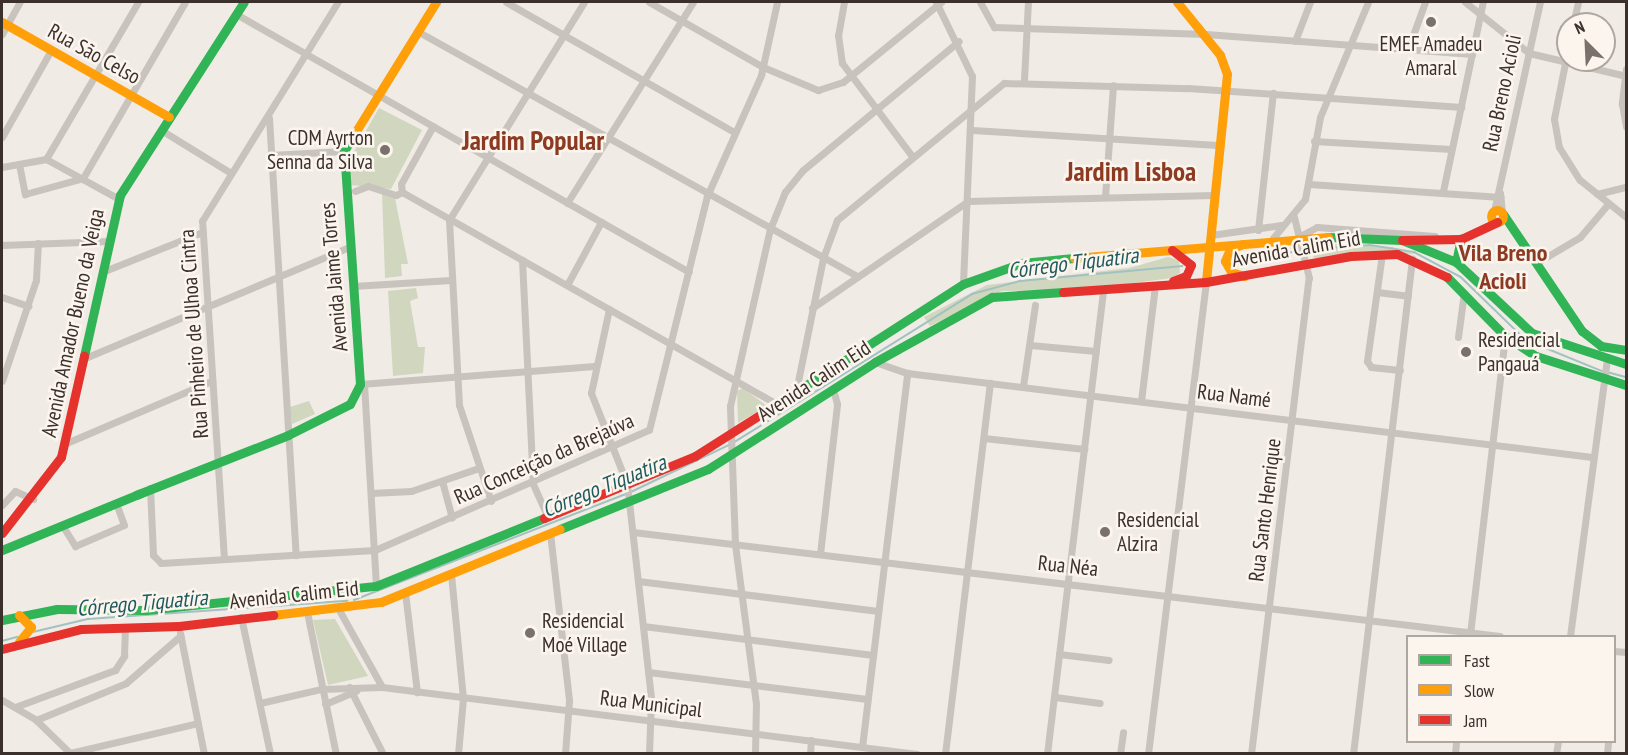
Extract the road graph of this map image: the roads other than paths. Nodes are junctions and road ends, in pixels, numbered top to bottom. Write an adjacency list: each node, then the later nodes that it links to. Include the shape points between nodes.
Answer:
1 (20, 2): 26 (street)
2 (138, 2): 44 (street)
3 (185, 2): 53 (street)
4 (244, 2): 24 (main road, Avenida Amador Bueno da Veiga)
5 (338, 2): 37 (street, Rua Pinheiro de Ulhoa Cintra)
6 (436, 2): 28 (main road)
7 (506, 2): 31 (street)
8 (584, 2): 31 (street)
9 (649, 2): 25 (street)
10 (693, 2): 25 (street)
11 (777, 2): 41 (street, Rua Conceição da Brejaúva)
12 (844, 2): 45 (street, via 838,44)
13 (938, 2): 33 (street); 45 (street)
14 (980, 2): 27 (street, via 991,26)
15 (1028, 2): 27 (street)
16 (1177, 2): 30 (main road)
17 (1310, 2): 32 (street)
18 (1368, 2): 34 (street)
19 (1425, 2): 35 (street)
20 (1465, 2): 23 (street)
21 (1483, 2): 23 (street)
22 (1540, 2): 38 (street, Rua Breno Acioli)
23 (1481, 13): 38 (street); 39 (street)
24 (236, 14): 37 (street); 58 (main road, Avenida Amador Bueno da Veiga)
25 (681, 20): 41 (street); 47 (street)
26 (4, 23): 29 (street); 36 (main road, Rua São Celso)
27 (1027, 25): 30 (street); 46 (street)
28 (417, 31): 51 (main road); 52 (street)
29 (2, 34)
30 (1206, 34): 32 (street); 49 (main road, via 1226,68)
31 (564, 35): 47 (street); 52 (street)
32 (1295, 40): 34 (street)
33 (959, 41): 55 (street, via 972,76); 57 (street)
34 (1351, 45): 35 (street); 54 (street)
35 (1408, 49): 39 (street)
36 (51, 50): 44 (main road, Rua São Celso); 65 (street)
37 (306, 53): 51 (street); 59 (street, Rua Pinheiro de Ulhoa Cintra)
38 (1529, 53): 40 (street); 85 (street, Rua Breno Acioli)
39 (1472, 54): 56 (street)
40 (1556, 60)
41 (763, 67): 45 (street, via 810,89 835,86); 64 (street, Rua Conceição da Brejaúva)
42 (1564, 72): 86 (street, via 1555,136 1570,168)
43 (1626, 74): 61 (street)
44 (95, 75): 53 (main road, Rua São Celso); 75 (street)
45 (849, 77): 57 (street)
46 (1024, 80): 48 (street); 55 (street, via 996,87)
47 (643, 81): 64 (street); 67 (street)
48 (1113, 85): 49 (street); 66 (street)
49 (1226, 90): 50 (street); 69 (main road)
50 (1273, 93): 54 (street); 102 (street)
51 (380, 94): 60 (street); 71 (main road)
52 (526, 94): 67 (street); 74 (street)
53 (132, 96): 58 (main road, Rua São Celso); 79 (street)
54 (1328, 96): 56 (street); 68 (street)
55 (972, 107): 63 (street); 72 (street)
56 (1461, 107): 70 (street)
57 (875, 110): 72 (street); 100 (street, via 794,179)
58 (169, 117): 62 (main road, Avenida Amador Bueno da Veiga)
59 (269, 117): 73 (street); 78 (street, Rua Pinheiro de Ulhoa Cintra)
60 (434, 126): 74 (street); 84 (street, via 401,184)
61 (1626, 127)
62 (161, 130): 78 (street); 90 (main road, Avenida Amador Bueno da Veiga)
63 (972, 130): 66 (street); 91 (street)
64 (734, 132): 88 (street, Rua Conceição da Brejaúva)
65 (2, 137)
66 (1109, 139): 69 (street); 89 (street)
67 (606, 141): 88 (street); 92 (street)
68 (1314, 141): 70 (street); 80 (street)
69 (1218, 145): 87 (main road)
70 (1451, 149): 83 (street)
71 (344, 152): 73 (street); 112 (main road, Avenida Jaime Torres)
72 (911, 154): 116 (street, via 843,212)
73 (270, 155): 125 (street)
74 (488, 158): 92 (street); 97 (street)
75 (46, 159): 76 (street); 79 (street)
76 (19, 164): 77 (street); 79 (street, via 25,194)
77 (2, 167)
78 (231, 173): 101 (street, Rua Pinheiro de Ulhoa Cintra, via 203,218)
79 (83, 178): 90 (street)
80 (1309, 184): 83 (street); 95 (street)
81 (1626, 187): 86 (street)
82 (355, 190): 84 (street, via 368,186 396,195)
83 (1443, 191): 85 (street)
84 (402, 192): 97 (street)
85 (1499, 194): 94 (street, Rua Breno Acioli)
86 (1597, 194): 93 (street)
87 (1214, 195): 89 (street); 104 (main road)
88 (707, 196): 100 (street); 122 (street, Rua Conceição da Brejaúva)
89 (1105, 197): 91 (street)
90 (119, 200): 109 (main road, Avenida Amador Bueno da Veiga)
91 (968, 201): 123 (street); 128 (street)
92 (567, 203): 98 (street)
93 (1608, 204): 96 (street); 120 (street, via 1581,237)
94 (1498, 216): 106 (main road); 120 (main road, via 1515,228)
95 (1294, 217): 103 (street); 105 (street, Rua Santo Henrique)
96 (1626, 217)
97 (449, 220): 117 (street); 126 (street)
98 (601, 222): 122 (street); 129 (street)
99 (1281, 225): 102 (street)
100 (770, 229): 116 (street); 157 (street)
101 (202, 232): 121 (street); 139 (street, Rua Pinheiro de Ulhoa Cintra)
102 (1258, 235): 103 (main road, Avenida Calim Eid); 104 (main road, Avenida Calim Eid); 124 (main road, via 1232,248 1225,258 1233,273)
103 (1273, 238): 105 (main road, Avenida Calim Eid)
104 (1211, 239): 113 (main road, Avenida Calim Eid); 127 (main road)
105 (1300, 239): 107 (main road, Avenida Calim Eid); 108 (street, via 1317,227); 118 (street, Rua Santo Henrique)
106 (1461, 239): 108 (main road); 119 (main road)
107 (1402, 240): 108 (main road); 119 (main road, Avenida Calim Eid)
108 (1442, 240)
109 (108, 241): 110 (street); 121 (main road, Avenida Amador Bueno da Veiga)
110 (38, 243): 111 (street); 138 (street)
111 (2, 245)
112 (350, 247): 125 (street); 130 (main road, Avenida Jaime Torres)
113 (1161, 249): 128 (main road, Avenida Calim Eid, via 1022,263); 131 (main road, via 1184,254 1191,267 1184,278)
114 (1382, 254): 115 (main road, Avenida Calim Eid); 118 (main road, Avenida Calim Eid); 134 (street)
115 (1412, 257): 133 (main road, Avenida Calim Eid); 135 (street)
116 (823, 258): 123 (street); 140 (street)
117 (522, 260): 129 (street); 155 (street)
118 (1306, 262): 124 (main road, Avenida Calim Eid); 171 (street, Rua Santo Henrique)
119 (1456, 262): 149 (main road, Avenida Calim Eid, via 1532,333)
120 (1538, 262): 146 (main road, via 1588,338)
121 (102, 272): 148 (main road, Avenida Amador Bueno da Veiga)
122 (689, 272): 144 (street, Rua Conceição da Brejaúva)
123 (857, 276): 140 (street)
124 (1256, 276): 127 (main road, Avenida Calim Eid)
125 (278, 277): 139 (street); 172 (street)
126 (451, 280): 130 (street); 156 (street)
127 (1206, 282): 131 (main road, Avenida Calim Eid); 170 (street)
128 (963, 284): 166 (main road, Avenida Calim Eid)
129 (567, 285): 141 (street)
130 (353, 286): 162 (main road, Avenida Jaime Torres)
131 (1155, 286): 132 (main road, Avenida Calim Eid); 168 (street)
132 (1103, 291): 147 (street); 150 (main road, Avenida Calim Eid, via 982,300)
133 (1464, 291): 142 (main road, Avenida Calim Eid); 143 (street)
134 (1377, 292): 135 (street); 153 (street, via 1368,364)
135 (1408, 296): 153 (street)
136 (2, 297): 138 (street)
137 (1035, 305): 145 (street)
138 (28, 306): 159 (street)
139 (206, 306): 148 (street); 160 (street, Rua Pinheiro de Ulhoa Cintra)
140 (812, 308): 166 (street)
141 (609, 309): 144 (street); 152 (street)
142 (1505, 336): 158 (main road, Avenida Calim Eid, via 1536,356); 177 (street)
143 (1458, 337)
144 (671, 343): 157 (street); 178 (street, Rua Conceição da Brejaúva, via 652,425)
145 (1030, 345): 147 (street); 164 (street)
146 (1626, 350)
147 (1096, 351): 167 (street)
148 (84, 358): 176 (main road, Avenida Amador Bueno da Veiga)
149 (1607, 359): 151 (main road, Avenida Calim Eid); 158 (street)
150 (875, 362): 154 (street, Rua Namé); 165 (main road, Avenida Calim Eid)
151 (1626, 364)
152 (594, 366): 155 (street); 178 (street, via 592,400)
153 (1400, 369): 173 (street)
154 (907, 373): 161 (street, Rua Namé); 205 (street)
155 (528, 374): 156 (street); 185 (street)
156 (457, 378): 162 (street); 183 (street, via 461,412)
157 (735, 378): 169 (street); 174 (street)
158 (1603, 378): 163 (main road, Avenida Calim Eid); 181 (street)
159 (2, 379)
160 (212, 381): 176 (street); 182 (street, Rua Pinheiro de Ulhoa Cintra)
161 (990, 383): 164 (street, Rua Namé); 175 (street)
162 (362, 384): 172 (main road, via 339,412); 187 (street)
163 (1626, 385)
164 (1023, 386): 167 (street, Rua Namé)
165 (833, 389): 180 (main road, Avenida Calim Eid); 202 (street, via 837,404)
166 (796, 391): 169 (main road, Avenida Calim Eid)
167 (1091, 395): 168 (street, Rua Namé); 179 (street)
168 (1141, 401): 170 (street, Rua Namé)
169 (777, 404): 174 (main road, Avenida Calim Eid)
170 (1192, 407): 171 (street, Rua Namé); 213 (street)
171 (1293, 419): 173 (street, Rua Namé); 215 (street, Rua Santo Henrique)
172 (288, 432): 182 (main road); 203 (street)
173 (1392, 432): 177 (street, Rua Namé); 220 (street)
174 (733, 437): 180 (street); 188 (main road, Avenida Calim Eid)
175 (984, 438): 179 (street); 206 (street)
176 (64, 444): 189 (main road, Avenida Amador Bueno da Veiga, via 56,470)
177 (1492, 445): 181 (street, Rua Namé); 225 (street)
178 (612, 449): 185 (street, Rua Conceição da Brejaúva); 188 (street)
179 (1084, 449): 209 (street)
180 (734, 452): 188 (main road, Avenida Calim Eid); 199 (street)
181 (1592, 457): 227 (street)
182 (219, 462): 186 (main road); 204 (street, Rua Pinheiro de Ulhoa Cintra)
183 (479, 468): 184 (street); 190 (street)
184 (442, 481): 187 (street, via 411,491); 194 (street)
185 (533, 484): 190 (street, Rua Conceição da Brejaúva); 193 (street)
186 (150, 491): 191 (main road); 204 (street, Rua Conceição da Brejaúva, via 157,562)
187 (371, 493): 201 (street)
188 (628, 493): 193 (main road, Avenida Calim Eid); 196 (street); 198 (main road, Avenida Calim Eid)
189 (33, 498): 192 (street, via 15,491); 197 (main road, Avenida Amador Bueno da Veiga)
190 (491, 501): 194 (street, Rua Conceição da Brejaúva)
191 (116, 503): 195 (main road); 195 (street, via 124,525 75,546)
192 (2, 505)
193 (547, 515): 210 (main road, Avenida Calim Eid)
194 (452, 519): 201 (street, Rua Conceição da Brejaúva)
195 (62, 525): 200 (main road)
196 (633, 532): 199 (street, Rua Néa); 208 (street)
197 (2, 533)
198 (550, 533): 207 (main road, Avenida Calim Eid); 248 (street)
199 (735, 544): 202 (street, Rua Néa); 212 (street)
200 (2, 550)
201 (375, 550): 203 (street, Rua Conceição da Brejaúva); 210 (street)
202 (820, 554): 205 (street, Rua Néa)
203 (296, 555): 204 (street, Rua Conceição da Brejaúva)
204 (224, 559)
205 (885, 562): 206 (street, Rua Néa); 217 (street)
206 (967, 572): 209 (street, Rua Néa); 270 (street)
207 (451, 574): 211 (main road, Avenida Calim Eid); 241 (street)
208 (638, 581): 212 (street); 222 (street)
209 (1068, 582): 213 (street, Rua Néa); 231 (street)
210 (376, 586): 214 (main road, Avenida Calim Eid)
211 (405, 592): 216 (main road, Avenida Calim Eid); 239 (street)
212 (743, 593): 217 (street); 228 (street)
213 (1168, 594): 215 (street, Rua Néa); 273 (street)
214 (307, 604): 216 (main road, Avenida Calim Eid); 218 (main road, Avenida Calim Eid); 219 (main road, Avenida Calim Eid); 237 (street)
215 (1269, 607): 220 (street, Rua Néa); 274 (street, Rua Santo Henrique)
216 (339, 610): 236 (street)
217 (878, 611): 232 (street)
218 (21, 616): 221 (main road, Avenida Calim Eid); 229 (main road, via 31,627 25,638)
219 (241, 617): 224 (main road, Avenida Calim Eid); 244 (street)
220 (1370, 619): 225 (street, Rua Néa); 275 (street)
221 (2, 620)
222 (643, 626): 228 (street); 234 (street)
223 (125, 628): 224 (main road, Avenida Calim Eid); 229 (main road, Avenida Calim Eid, via 81,629); 247 (street, via 124,656 115,670)
224 (180, 631): 249 (street, via 126,683); 251 (street)
225 (1470, 634): 226 (street, Rua Néa)
226 (1485, 635)
227 (1570, 635)
228 (748, 639): 232 (street); 235 (street)
229 (12, 646): 230 (main road, Avenida Calim Eid)
230 (2, 649)
231 (1059, 654): 233 (street); 240 (street)
232 (873, 655): 242 (street)
233 (1109, 660)
234 (648, 672): 235 (street); 250 (street)
235 (754, 685): 242 (street); 253 (street)
236 (382, 687): 238 (street, Rua Municipal); 239 (street, Rua Municipal)
237 (321, 689): 238 (street, Rua Municipal); 244 (street, Rua Municipal); 246 (street)
238 (350, 690): 246 (street); 262 (street)
239 (417, 692): 241 (street, Rua Municipal)
240 (1055, 697): 245 (street); 271 (street)
241 (463, 698): 248 (street, Rua Municipal); 263 (street)
242 (867, 699): 256 (street)
243 (2, 700): 247 (street)
244 (260, 703): 260 (street)
245 (1100, 703)
246 (325, 704): 261 (street)
247 (15, 707): 249 (street)
248 (570, 710): 250 (street, Rua Municipal); 264 (street)
249 (36, 720): 258 (street)
250 (652, 721): 253 (street, Rua Municipal); 265 (street)
251 (198, 723): 258 (street); 259 (street)
252 (1123, 732): 272 (street)
253 (758, 734): 254 (street, Rua Municipal); 266 (street)
254 (811, 740): 255 (street, Rua Municipal); 267 (street)
255 (849, 745): 256 (street, Rua Municipal); 268 (street)
256 (862, 747): 257 (street, Rua Municipal)
257 (883, 751): 269 (street, Rua Municipal)
258 (71, 753)
259 (204, 753)
260 (270, 753)
261 (336, 753)
262 (383, 753)
263 (458, 753)
264 (565, 753)
265 (649, 753)
266 (755, 753)
267 (810, 753)
268 (848, 753)
269 (917, 753)
270 (945, 753)
271 (1047, 753)
272 (1120, 753)
273 (1148, 753)
274 (1251, 753)
275 (1353, 753)

